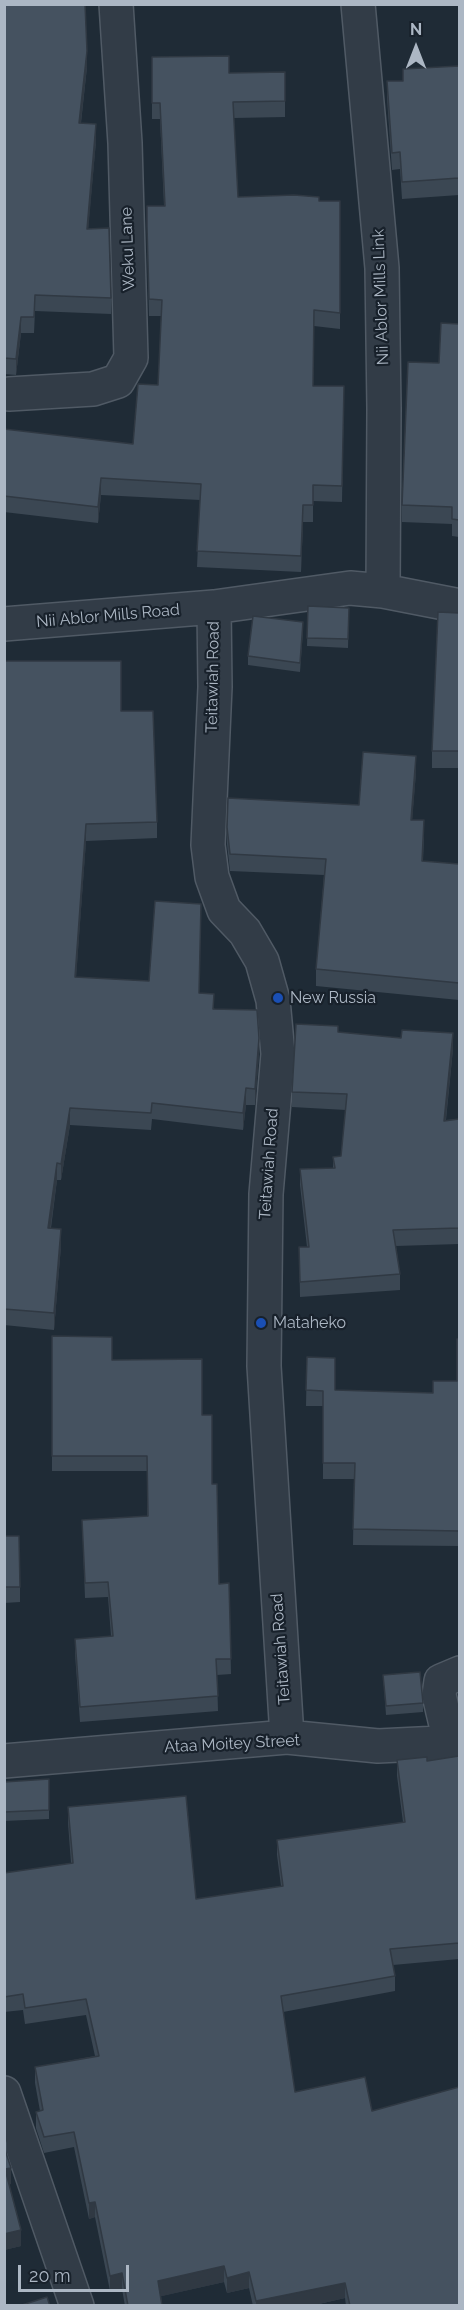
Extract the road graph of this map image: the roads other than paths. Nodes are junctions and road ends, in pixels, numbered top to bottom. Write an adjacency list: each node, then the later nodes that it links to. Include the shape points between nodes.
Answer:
1 (116, 4): 3 (street, Weku Lane, via 125,143 131,358 118,381 93,389)
2 (358, 4): 4 (street, Nii Ablor Mills Link, via 382,268)
3 (9, 394)
4 (383, 591): 5 (street, Nii Ablor Mills Road); 6 (street, Nii Ablor Mills Road, via 350,588)
5 (459, 606)
6 (214, 607): 7 (street, Nii Ablor Mills Road); 9 (street, Teitawiah Road, via 215,687 208,845 212,877 225,910 245,932 262,961 273,1000 278,1054 266,1194 264,1366)
7 (4, 624)
8 (459, 1673): 10 (street, via 441,1681 439,1695)
9 (287, 1737): 10 (street, Ataa Moitey Street, via 378,1746); 11 (street, Ataa Moitey Street)
10 (455, 1742)
11 (4, 1761)
12 (4, 2093): 13 (street)
13 (77, 2306)

